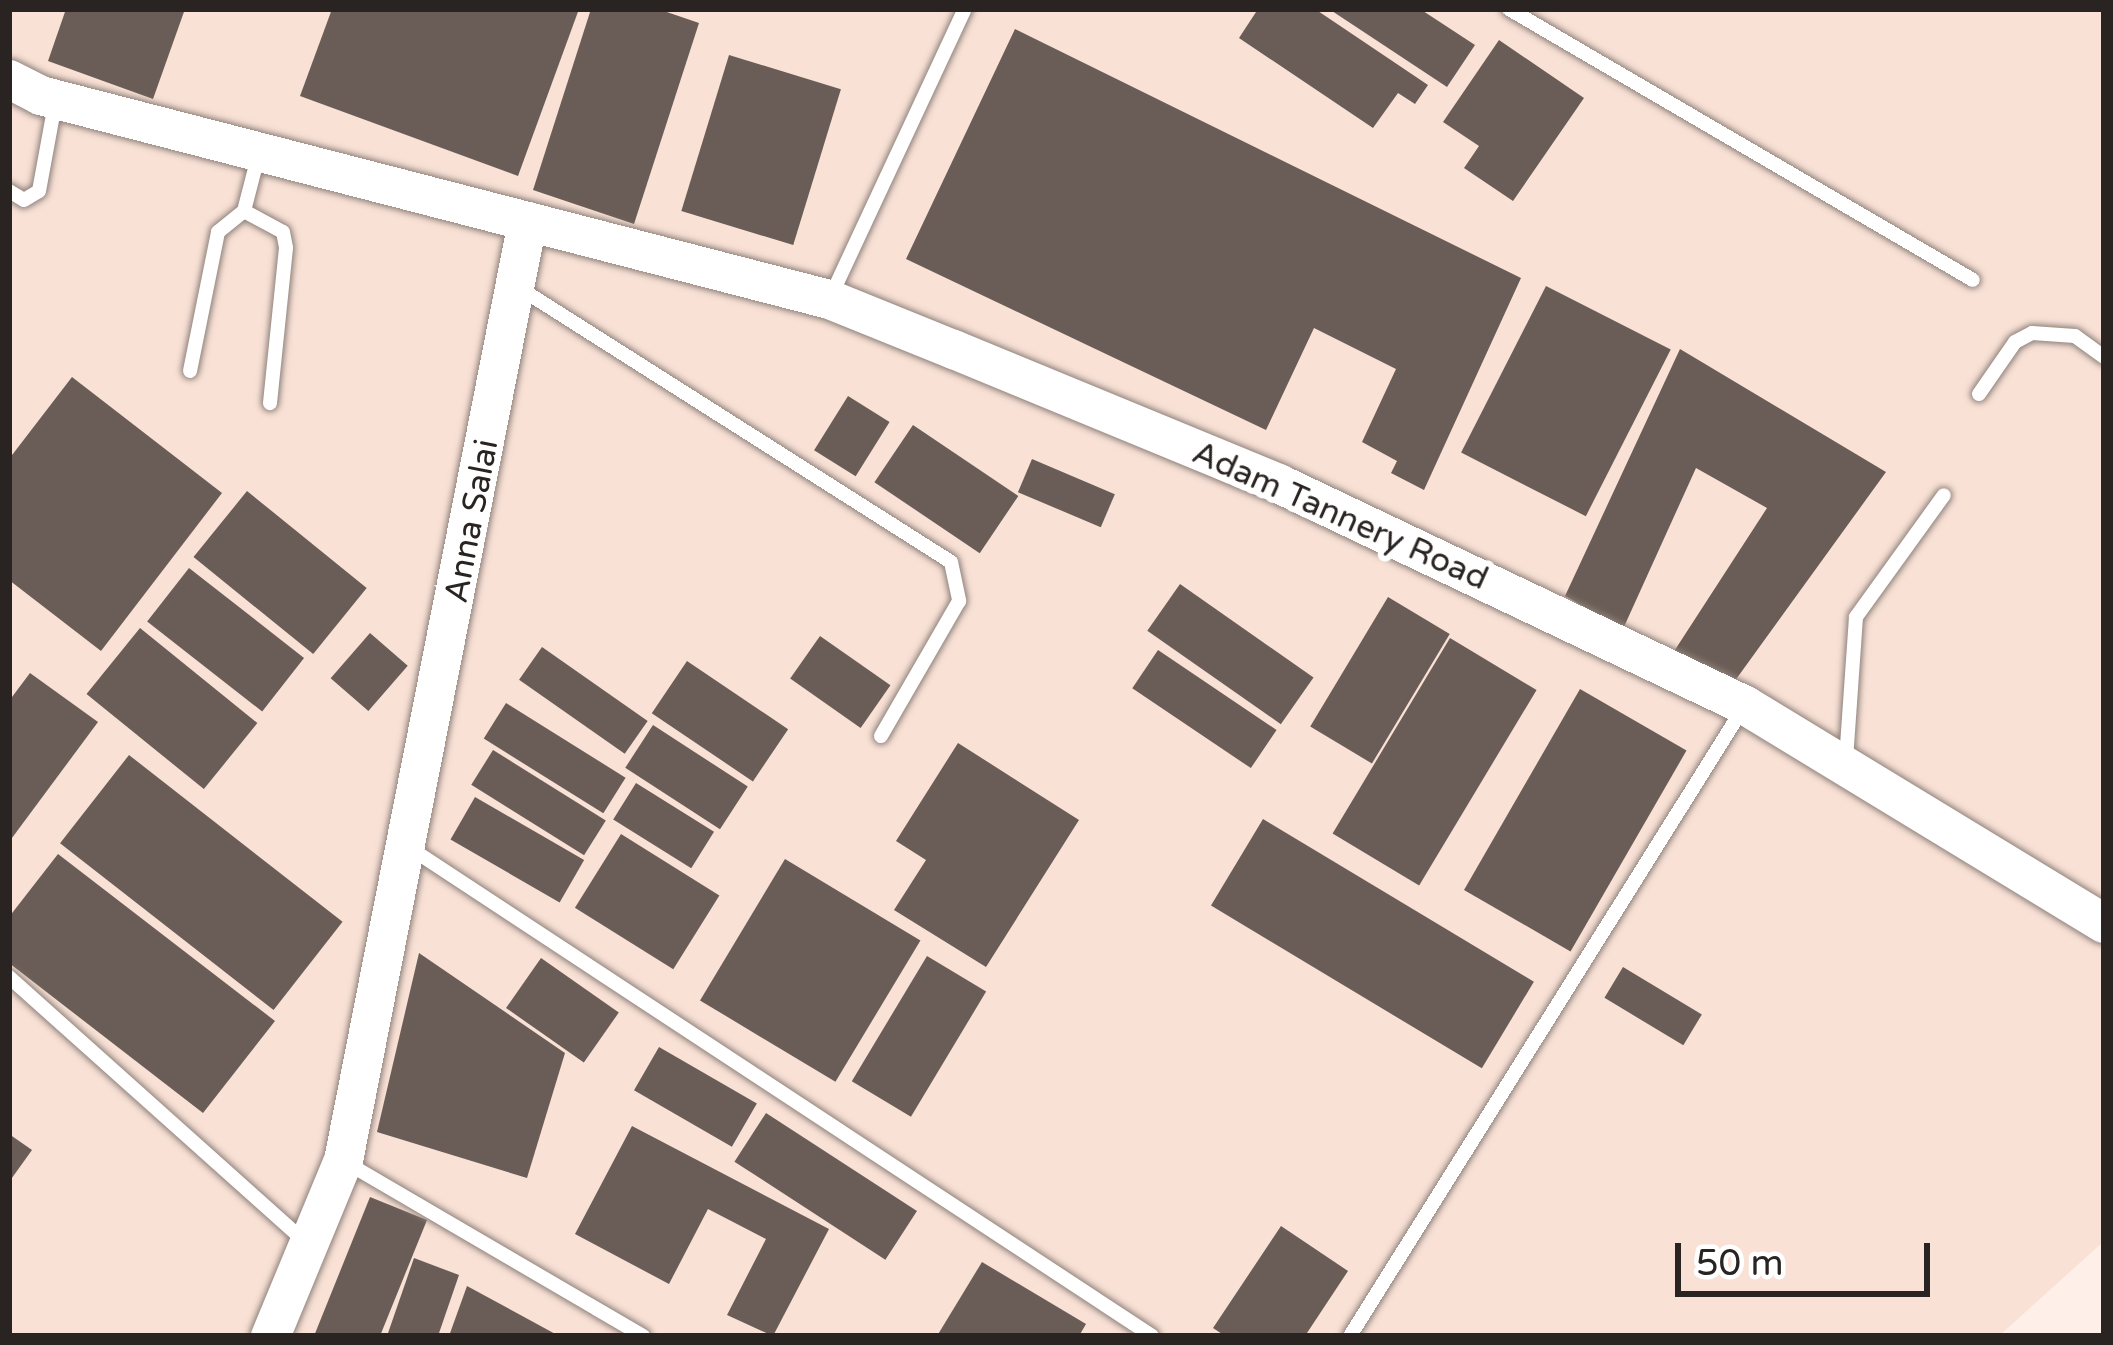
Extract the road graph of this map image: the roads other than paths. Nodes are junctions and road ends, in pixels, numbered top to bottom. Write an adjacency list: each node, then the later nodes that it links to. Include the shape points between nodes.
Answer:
1 (965, 9): 11 (lane)
2 (1509, 9): 9 (lane)
3 (9, 79): 4 (street)
4 (56, 99): 5 (street); 6 (lane, via 39,191 24,200)
5 (260, 152): 7 (lane); 8 (street)
6 (9, 191)
7 (244, 211): 13 (lane, via 218,232); 15 (lane, via 283,232 286,248)
8 (527, 221): 10 (street, Anna Salai); 11 (street, Adam Tannery Road)
9 (1973, 280)
10 (517, 286): 18 (lane, via 951,562 961,580 959,601); 20 (street, Anna Salai)
11 (830, 299): 17 (street, Adam Tannery Road, via 1278,483)
12 (2104, 357): 14 (lane, via 2075,336 2032,333 2015,342)
13 (190, 371)
14 (1979, 394)
15 (270, 403)
16 (1944, 495): 19 (lane, via 1856,616)
17 (1745, 705): 19 (street, Adam Tannery Road); 28 (lane)
18 (881, 736)
19 (1845, 768): 21 (street, Adam Tannery Road)
20 (401, 842): 23 (street, Anna Salai); 27 (lane)
21 (2104, 923)
22 (9, 977): 24 (lane)
23 (343, 1160): 24 (street, Anna Salai); 26 (lane)
24 (308, 1244): 25 (street, Anna Salai)
25 (270, 1336)
26 (644, 1336)
27 (1152, 1336)
28 (1350, 1336)

